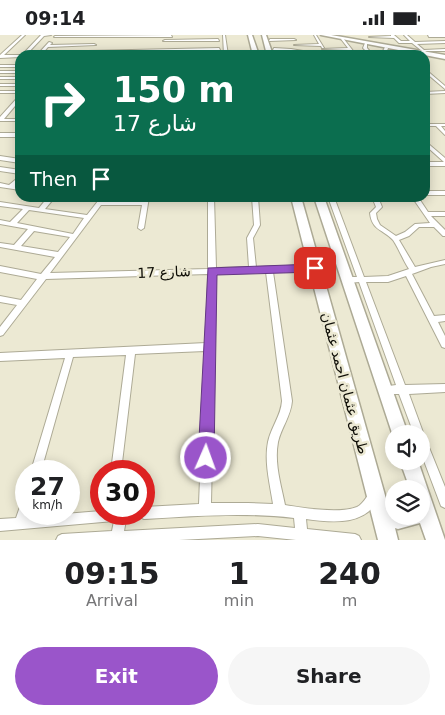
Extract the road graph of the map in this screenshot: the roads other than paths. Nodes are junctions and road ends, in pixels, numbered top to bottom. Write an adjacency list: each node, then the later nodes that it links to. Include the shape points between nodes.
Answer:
1 (24, 35): 32 (street)
2 (50, 35): 35 (street, via 43,35)
3 (171, 35): 21 (street); 39 (street)
4 (184, 35): 40 (street)
5 (198, 35): 29 (street)
6 (218, 35): 48 (street)
7 (224, 35): 72 (street)
8 (250, 35): 73 (main road)
9 (264, 35): 52 (main road)
10 (268, 35): 52 (street)
11 (292, 35): 30 (street)
12 (315, 35): 31 (main road); 50 (street)
13 (323, 35): 22 (main road)
14 (405, 35): 41 (street)
15 (429, 35): 25 (street); 45 (street)
16 (56, 36): 17 (street); 36 (street)
17 (71, 36): 26 (street)
18 (100, 36): 26 (street); 27 (street); 38 (street)
19 (124, 36): 20 (street); 27 (street); 66 (street)
20 (140, 36): 21 (street); 44 (street, via 138,41)
21 (146, 36)
22 (330, 36): 31 (main road)
23 (368, 36): 24 (street); 28 (street); 51 (street)
24 (393, 36): 28 (street); 41 (street, via 400,42)
25 (445, 36)
26 (82, 37): 43 (street)
27 (113, 37): 65 (street)
28 (382, 37): 58 (street)
29 (197, 40): 40 (street); 48 (street)
30 (294, 40): 49 (street); 52 (street)
31 (343, 40): 51 (main road); 55 (main road); 79 (street)
32 (17, 41): 33 (street); 89 (street)
33 (24, 41)
34 (30, 41): 35 (street)
35 (37, 41): 56 (street)
36 (52, 41): 37 (street); 53 (street)
37 (66, 41): 43 (street); 46 (street)
38 (96, 41): 43 (street); 47 (street)
39 (170, 41): 40 (street); 44 (street)
40 (184, 41)
41 (415, 42): 45 (street); 84 (street)
42 (445, 42): 45 (street)
43 (79, 43): 46 (street); 47 (street); 63 (street)
44 (163, 43): 54 (street); 67 (street, via 136,45)
45 (439, 43)
46 (63, 45): 53 (street); 62 (street)
47 (94, 45): 64 (street)
48 (218, 45): 54 (street); 71 (street)
49 (296, 45): 50 (street); 77 (street)
50 (321, 45): 59 (street)
51 (378, 45): 58 (main road)
52 (270, 46): 73 (main road); 74 (main road); 75 (street); 76 (street)
53 (47, 47): 56 (street); 61 (street)
54 (190, 47): 70 (street)
55 (366, 47): 57 (main road); 80 (street); 81 (street)
56 (30, 48): 60 (street)
57 (386, 48): 82 (main road)
58 (394, 48): 83 (main road)
59 (324, 49): 78 (street)
60 (28, 50)
61 (44, 50)
62 (60, 50)
63 (75, 50)
64 (90, 50)
65 (106, 50)
66 (119, 50): 67 (street)
67 (134, 50): 68 (street)
68 (149, 50): 69 (street)
69 (166, 50): 70 (street)
70 (182, 50)
71 (219, 50)
72 (226, 50)
73 (254, 50)
74 (270, 50)
75 (273, 50)
76 (293, 50)
77 (298, 50)
78 (333, 50)
79 (350, 50)
80 (358, 50)
81 (368, 50)
82 (397, 50)
83 (401, 50)
84 (422, 50)
85 (445, 50): 86 (street)
86 (430, 52)
87 (430, 54): 90 (main road)
88 (15, 55): 89 (street)
89 (0, 56)
90 (445, 58)
91 (0, 61): 92 (street)
92 (15, 61)
93 (0, 66): 94 (street)
94 (15, 66): 97 (street)
95 (15, 71): 97 (street)
96 (0, 72): 97 (street)
97 (9, 72)
98 (430, 73): 103 (street)
99 (0, 78): 100 (street)
100 (10, 78): 101 (street); 104 (street)
101 (15, 78)
102 (431, 81): 103 (street)
103 (442, 81): 106 (street)
104 (2, 85): 105 (street)
105 (15, 85)
106 (445, 88)
107 (3, 92): 110 (street)
108 (445, 92): 109 (street)
109 (430, 93)
110 (0, 98)
111 (15, 103): 112 (street)
112 (10, 108): 113 (street); 114 (street)
113 (15, 108)
114 (0, 120): 115 (street)
115 (15, 120)
116 (430, 124): 117 (street)
117 (437, 125): 118 (street); 119 (street)
118 (445, 125)
119 (445, 134)
120 (0, 135): 121 (street)
121 (15, 135)
122 (430, 146): 123 (street)
123 (433, 149): 124 (street); 127 (street)
124 (445, 149)
125 (0, 158): 126 (street)
126 (15, 160)
127 (445, 163): 128 (street)
128 (430, 164)
129 (0, 169): 130 (street)
130 (15, 171)
131 (15, 182): 133 (street)
132 (0, 185): 133 (street)
133 (10, 187): 134 (street)
134 (15, 188)
135 (430, 193): 136 (street)
136 (445, 193)
137 (47, 202): 149 (street)
138 (100, 202): 152 (street)
139 (146, 202): 157 (street)
140 (211, 202): 169 (street)
141 (255, 202): 168 (street, via 257,225 250,238)
142 (297, 202): 165 (main road, طريق عثمان احمد عثمان)
143 (321, 202): 172 (main road)
144 (333, 202): 173 (street)
145 (377, 202): 160 (street, via 379,207 372,217 379,229)
146 (418, 202): 151 (street)
147 (0, 204): 148 (street)
148 (28, 208): 149 (street); 154 (street)
149 (40, 209): 152 (street)
150 (445, 214): 151 (street)
151 (426, 215): 155 (street)
152 (89, 217): 159 (street)
153 (0, 222): 154 (street)
154 (12, 224): 156 (street)
155 (437, 225): 158 (street); 160 (street, via 417,225)
156 (33, 228): 159 (street); 162 (street)
157 (141, 228)
158 (445, 234)
159 (74, 236): 163 (street)
160 (395, 239): 170 (street)
161 (0, 245): 162 (street)
162 (16, 247): 163 (street)
163 (60, 255): 171 (street)
164 (445, 263): 170 (street)
165 (315, 268): 167 (street, شارع 17); 192 (main road, طريق عثمان احمد عثمان)
166 (0, 269): 171 (street, شارع 17)
167 (269, 269): 168 (street, شارع 17); 195 (street, via 287,401 286,416 275,435 272,449)
168 (253, 270): 169 (street, شارع 17)
169 (212, 271): 171 (street, شارع 17); 180 (street)
170 (411, 272): 173 (street, via 388,279); 177 (street)
171 (43, 276): 175 (street)
172 (348, 280): 173 (street); 186 (main road)
173 (362, 280): 185 (street)
174 (0, 299): 175 (street)
175 (23, 303): 178 (street)
176 (445, 318): 177 (street)
177 (432, 319): 179 (street)
178 (0, 333)
179 (445, 345)
180 (209, 347): 181 (street); 194 (street)
181 (132, 351): 182 (street); 190 (street)
182 (70, 353): 183 (street); 189 (street)
183 (0, 357)
184 (445, 388): 185 (street)
185 (403, 389): 186 (street); 188 (street)
186 (385, 390): 187 (main road)
187 (397, 425)
188 (416, 425)
189 (39, 460)
190 (117, 460)
191 (430, 463): 193 (street)
192 (375, 494): 197 (street, via 368,506 356,513); 198 (main road, طريق عثمان احمد عثمان)
193 (445, 503)
194 (205, 510): 195 (street); 196 (street)
195 (280, 510): 197 (street)
196 (155, 512)
197 (300, 513): 205 (street)
198 (380, 513): 199 (main road); 209 (main road, طريق عثمان احمد عثمان)
199 (385, 515)
200 (15, 523): 201 (street)
201 (0, 525)
202 (116, 525): 206 (street)
203 (429, 525): 210 (main road)
204 (204, 536): 205 (street, via 258,529); 206 (street)
205 (302, 537): 208 (street)
206 (118, 538): 207 (street)
207 (62, 540)
208 (355, 540)
209 (388, 540)
210 (436, 540)

